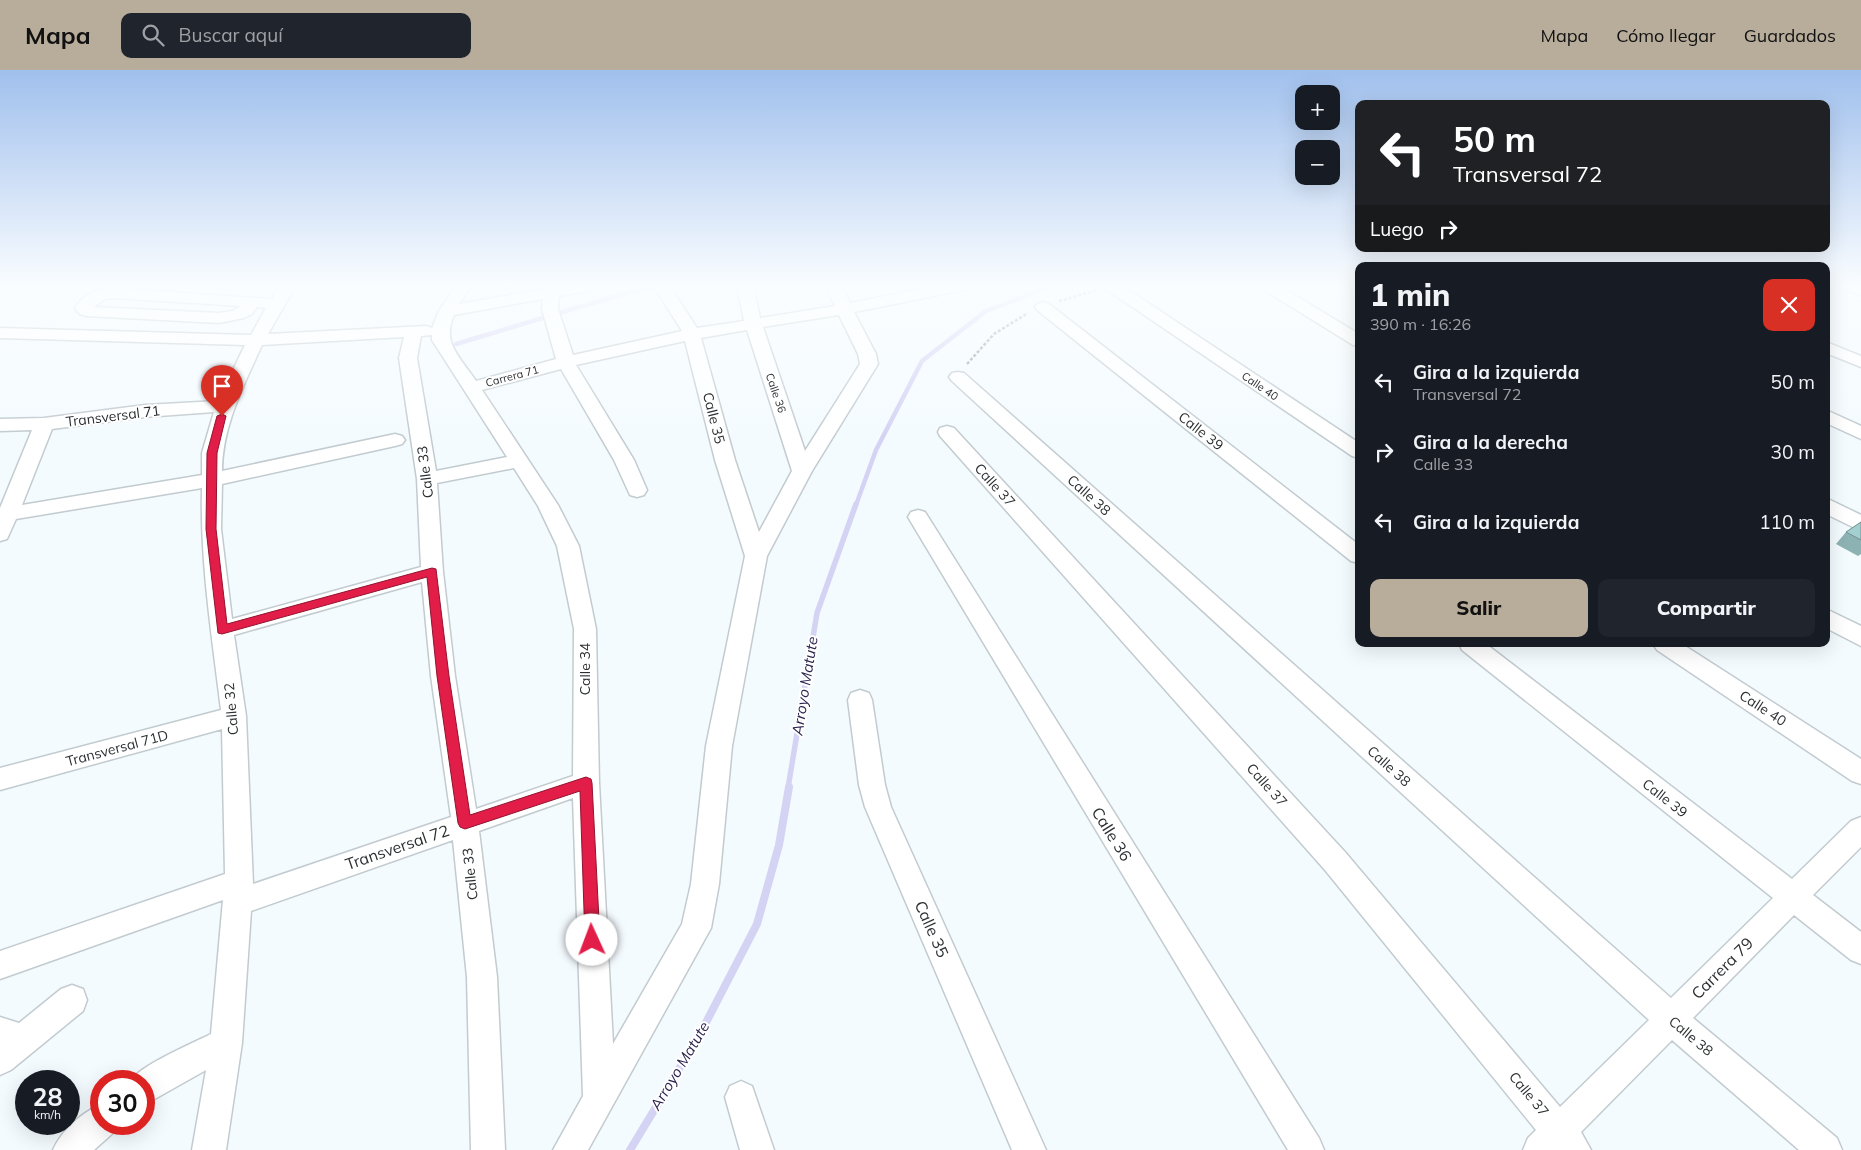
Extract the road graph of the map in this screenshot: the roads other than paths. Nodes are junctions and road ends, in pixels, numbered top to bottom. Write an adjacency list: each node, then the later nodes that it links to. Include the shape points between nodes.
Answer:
1 (88, 335): 13 (street)
2 (257, 335): 13 (street, Calle 32)
3 (346, 335): 13 (street)
4 (412, 335): 29 (street, Calle 33, via 408,358)
5 (441, 335): 18 (street, Calle 34, via 446,350)
6 (559, 335): 15 (street)
7 (686, 335): 15 (street, Carrera 71)
8 (692, 335): 38 (street, Calle 35, via 725,460)
9 (757, 335): 28 (street, Calle 36)
10 (858, 335): 28 (street, via 869,364)
11 (1079, 335): 37 (street, Calle 39)
12 (1186, 335): 26 (street, Calle 40)
13 (256, 340): 19 (street, Calle 32)
14 (1830, 349): 16 (street)
15 (566, 362): 18 (street, Carrera 71); 31 (street, via 624,460)
16 (1861, 362)
17 (958, 377): 57 (street, Calle 38)
18 (472, 387): 27 (street, Calle 34)
19 (225, 406): 21 (street, Transversal 71, via 145,411); 30 (street, Calle 32, via 212,453)
20 (1830, 418): 24 (street)
21 (44, 424): 22 (street, Transversal 71); 33 (street)
22 (0, 425)
23 (947, 432): 65 (street, Calle 37, via 1335,861)
24 (1861, 433)
25 (394, 440): 30 (street)
26 (1355, 449)
27 (518, 461): 29 (street); 49 (street, Calle 34, via 548,505 568,546 585,629)
28 (802, 471): 38 (street)
29 (427, 479): 39 (street, Calle 33)
30 (211, 480): 33 (street); 41 (street, Calle 32, via 211,529)
31 (637, 490)
32 (1830, 507): 35 (street)
33 (4, 514): 36 (street)
34 (918, 517): 72 (street, Calle 36)
35 (1861, 524)
36 (0, 534)
37 (1355, 553)
38 (756, 556): 62 (street, via 719,746 705,884 696,928)
39 (432, 572): 41 (street); 50 (street, Calle 33, via 443,676)
40 (1830, 619): 42 (street)
41 (222, 630): 46 (street, Calle 32)
42 (1861, 637)
43 (1474, 647): 53 (street, Calle 39)
44 (1670, 647): 47 (street, Calle 40)
45 (860, 700): 71 (street, Calle 35, via 878,807)
46 (234, 716): 48 (street, Transversal 71D); 52 (street, Calle 32)
47 (1861, 773)
48 (0, 779)
49 (586, 783): 50 (street, Transversal 72); 62 (street, Calle 34)
50 (465, 823): 52 (street, Transversal 72); 68 (street, Calle 33, via 482,977)
51 (1861, 829): 53 (street, Carrera 79)
52 (238, 892): 55 (street, Transversal 72); 59 (street, Calle 32)
53 (1792, 898): 54 (street, Calle 39); 57 (street, Carrera 79)
54 (1861, 950)
55 (0, 965)
56 (72, 1000): 58 (street)
57 (1671, 1019): 65 (street, Carrera 79); 73 (street, Calle 38)
58 (12, 1036): 60 (street)
59 (226, 1043): 61 (street); 67 (street, Calle 32)
60 (0, 1059)
61 (155, 1080)
62 (599, 1097): 69 (street)
63 (741, 1097): 70 (street)
64 (90, 1131): 66 (street)
65 (1558, 1144)
66 (70, 1150)
67 (210, 1150)
68 (488, 1150)
69 (570, 1150)
70 (756, 1150)
71 (1029, 1150)
72 (1307, 1150)
73 (1825, 1150)

